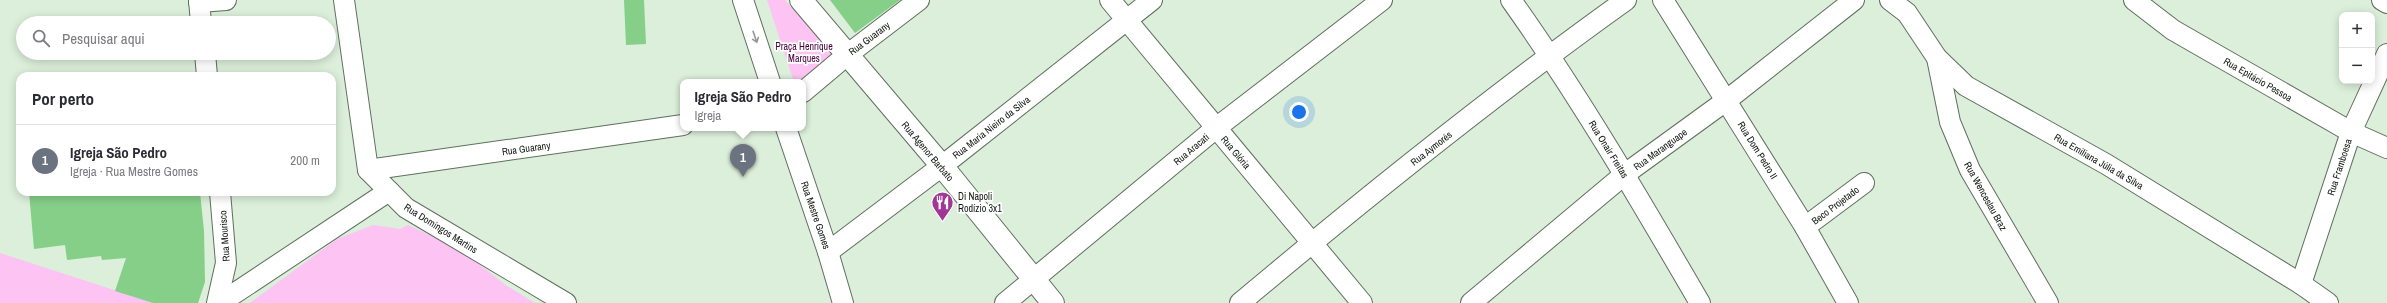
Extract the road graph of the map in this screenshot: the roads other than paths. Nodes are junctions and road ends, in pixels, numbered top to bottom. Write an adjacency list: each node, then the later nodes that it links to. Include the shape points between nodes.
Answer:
1 (226, 0): 16 (street)
2 (344, 0): 35 (street)
3 (743, 0): 26 (street, one-way to 26)
4 (801, 0): 22 (street, Rua Agenor Barbato)
5 (919, 0): 22 (street, Rua Guarany)
6 (1110, 0): 19 (street, Rua Glória)
7 (1152, 0): 19 (street, Rua Maria Nieiro da Silva)
8 (1382, 0): 30 (street, Rua Aracati)
9 (1511, 0): 20 (street, Rua Onair Freitas)
10 (1626, 0): 20 (street, Rua Aymorés)
11 (1663, 0): 28 (street, Rua Dom Pedro II)
12 (1854, 0): 28 (street, Rua Maranguape)
13 (1890, 0): 23 (street, Rua Emiliana Júlia da Silva, via 1915,23)
14 (2134, 0): 32 (street, Rua Epitácio Pessoa, via 2173,30)
15 (2382, 0): 17 (street)
16 (199, 1): 18 (street)
17 (2387, 3)
18 (200, 16)
19 (1126, 20): 30 (street, Rua Glória); 34 (street, Rua Maria Nieiro da Silva)
20 (1550, 54): 36 (street, Rua Onair Freitas); 41 (street, Rua Aymorés)
21 (2387, 54): 32 (street, Rua Framboesa)
22 (847, 55): 27 (street, Rua Guarany); 34 (street, Rua Agenor Barbato)
23 (1937, 58): 44 (street, Rua Emiliana Júlia da Silva, via 1966,86 2106,164); 56 (street, Rua Wenceslau Braz, via 1950,122 1970,170)
24 (206, 60): 25 (street)
25 (207, 72)
26 (769, 79)
27 (806, 89)
28 (1727, 100): 36 (street, Rua Maranguape); 40 (street, Rua Dom Pedro II)
29 (680, 125): 35 (street, Rua Guarany)
30 (1216, 128): 41 (street, Rua Glória); 43 (street, Rua Aracati)
31 (787, 131): 42 (street, Rua Mestre Gomes)
32 (2351, 132): 33 (street, Rua Epitácio Pessoa); 44 (street, Rua Framboesa)
33 (2387, 148)
34 (942, 166): 42 (street, Rua Maria Nieiro da Silva); 43 (street, Rua Agenor Barbato)
35 (368, 170): 38 (street, Rua Domingos Martins)
36 (1625, 174): 53 (street, Rua Maranguape); 54 (street, Rua Onair Freitas)
37 (1864, 183): 40 (street, Beco Projetado)
38 (389, 191): 46 (street); 47 (street, Rua Domingos Martins, via 406,208)
39 (220, 196): 45 (street, Rua Mourisco, via 226,263)
40 (1806, 227): 55 (street, Rua Dom Pedro II)
41 (1312, 242): 51 (street, Rua Aymorés); 52 (street, Rua Glória)
42 (828, 252): 48 (street, Rua Mestre Gomes)
43 (1033, 279): 49 (street, Rua Aracati); 50 (street, Rua Agenor Barbato)
44 (2301, 284): 57 (street, Rua Emiliana Júlia da Silva)
45 (217, 303)
46 (220, 303)
47 (566, 303)
48 (843, 303)
49 (1005, 303)
50 (1053, 303)
51 (1240, 303)
52 (1362, 303)
53 (1471, 303)
54 (1700, 303)
55 (1848, 303)
56 (2048, 303)
57 (2328, 303)

